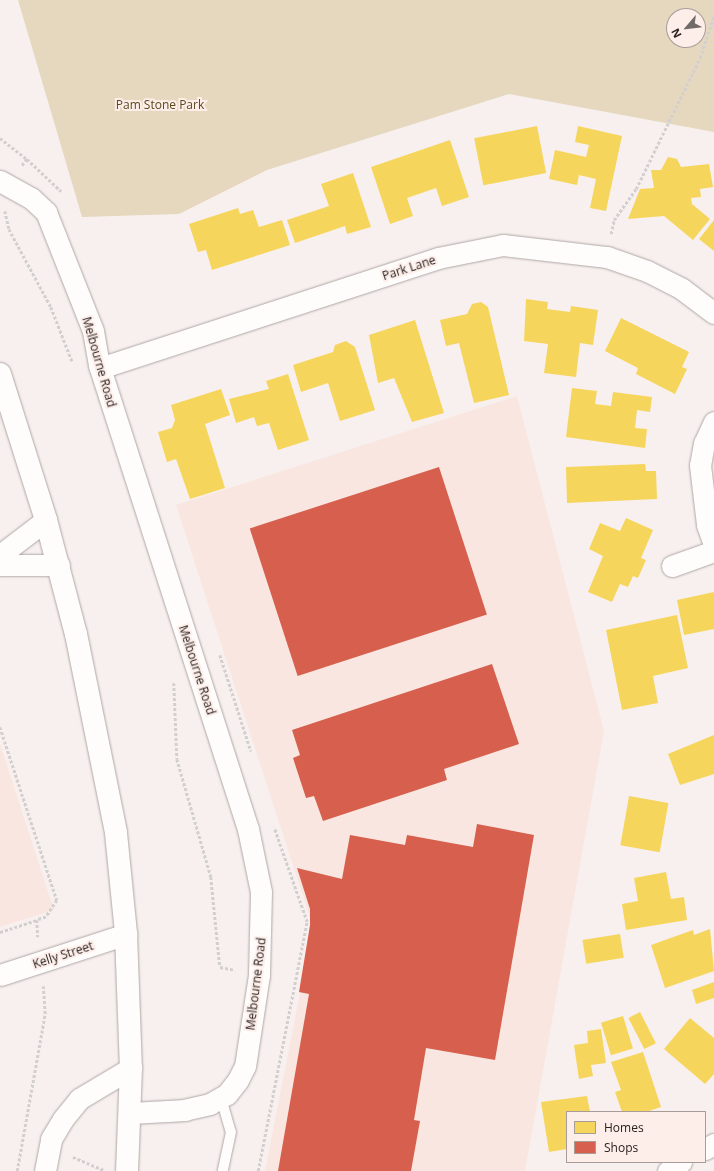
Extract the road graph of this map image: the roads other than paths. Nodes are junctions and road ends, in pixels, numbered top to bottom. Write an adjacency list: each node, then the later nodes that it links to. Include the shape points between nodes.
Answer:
1 (6, 183): 3 (street, Melbourne Road, via 40,204 49,217 93,331)
2 (714, 313): 3 (street, Park Lane, via 702,302 668,282 607,257 502,245 438,258)
3 (100, 368): 16 (street, Melbourne Road, via 248,829 263,909 259,975 246,1066 234,1087)
4 (0, 374): 6 (main road)
5 (714, 422): 7 (street, via 704,443 700,465 707,525)
6 (46, 520): 9 (street); 11 (main road)
7 (714, 544)
8 (714, 551): 12 (street)
9 (0, 555)
10 (0, 565): 11 (street)
11 (59, 565): 13 (main road, via 90,696 116,833)
12 (672, 566)
13 (126, 934): 14 (street, Kelly Street); 15 (main road)
14 (0, 975)
15 (131, 1068): 17 (main road); 19 (street, via 80,1099 63,1119 51,1139)
16 (221, 1098): 17 (street, Melbourne Road, via 185,1110); 21 (lane, via 231,1132)
17 (131, 1113): 20 (main road)
18 (680, 1163): 22 (street)
19 (45, 1171)
20 (127, 1171)
21 (223, 1171)
22 (668, 1171)

